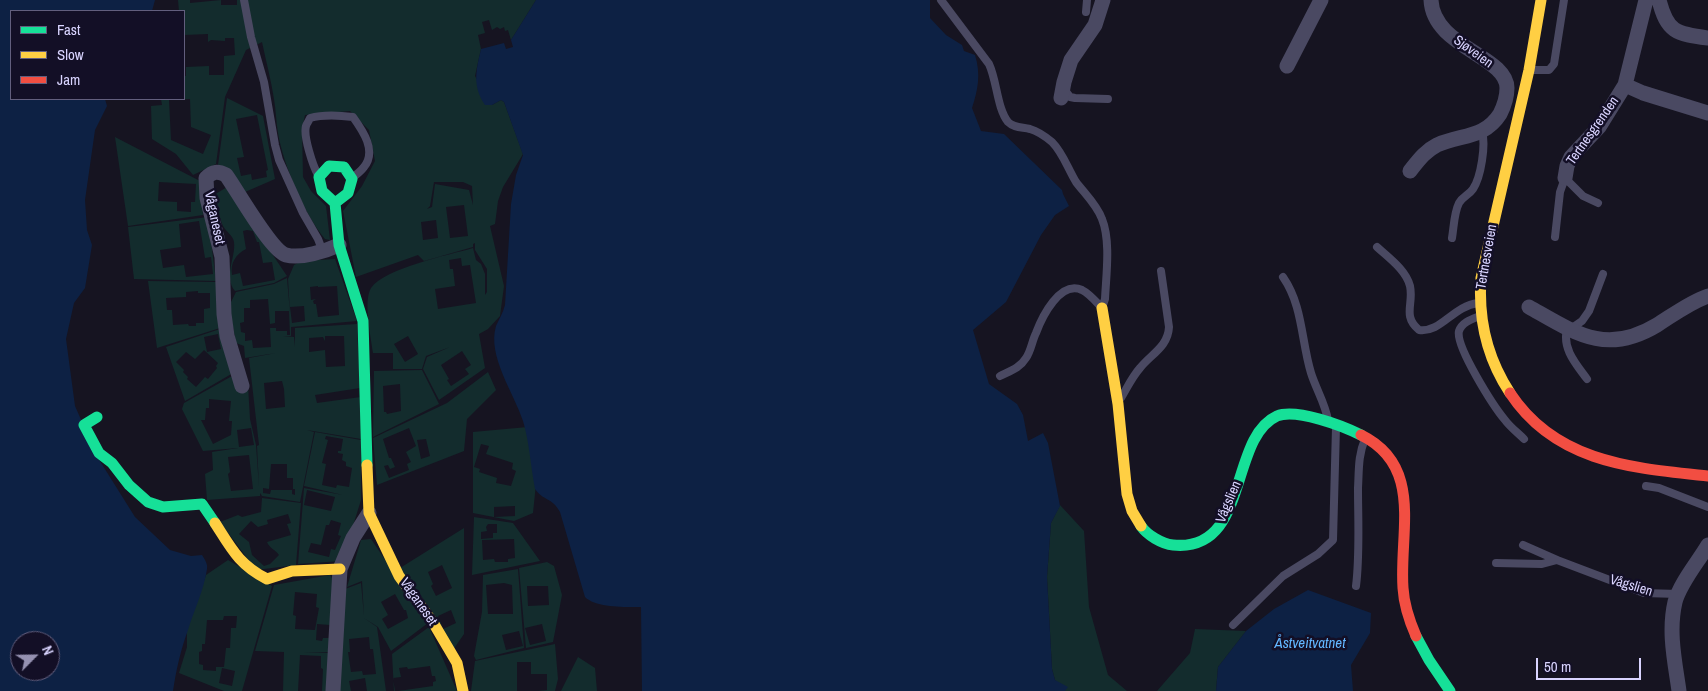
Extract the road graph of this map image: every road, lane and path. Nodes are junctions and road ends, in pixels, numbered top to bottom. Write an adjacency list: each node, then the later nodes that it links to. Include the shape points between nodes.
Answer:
1 (244, 0): 30 (lane, via 279,160)
2 (941, 0): 37 (lane, via 990,64 1002,110 1009,122 1016,127 1037,131 1052,142 1076,182 1098,210 1106,232 1105,300)
3 (1086, 0): 11 (lane)
4 (1103, 0): 16 (street, via 1095,25 1071,60)
5 (1321, 0): 13 (street)
6 (1431, 0): 19 (street, Sjøveien, via 1436,19 1450,35 1499,70 1506,80 1507,93 1502,110)
7 (1541, 0): 14 (street, Tertnesveien)
8 (1564, 0): 14 (lane, via 1554,64 1549,70)
9 (1646, 0): 15 (street, Tertnesgrenden)
10 (1659, 0): 12 (street, via 1663,17 1672,29)
11 (1086, 12)
12 (1708, 38)
13 (1288, 66)
14 (1529, 70): 35 (street, Tertnesveien, via 1483,262)
15 (1625, 85): 18 (street, Tertnesgrenden); 22 (street, Tertnesgrenden, via 1599,127 1571,158)
16 (1063, 94): 17 (lane, via 1075,98)
17 (1108, 99)
18 (1708, 113)
19 (1482, 131): 20 (street, Sjøveien, via 1436,146); 27 (lane, via 1485,146 1476,185 1458,204)
20 (1410, 171)
21 (320, 177): 23 (street, via 329,166 344,167); 23 (lane, via 314,167 306,126 310,118 338,115 353,117 369,147 370,157); 24 (street, Våganeset, via 322,191)
22 (1565, 178): 25 (lane, via 1583,196); 26 (lane, via 1560,192)
23 (352, 179): 24 (street, via 348,193)
24 (335, 203): 28 (street, Våganeset)
25 (1598, 203)
26 (1555, 237)
27 (1452, 238)
28 (340, 245): 30 (street, Våganeset); 51 (street, Våganeset, via 363,320)
29 (1377, 247): 35 (lane, via 1406,277 1411,295 1409,316 1419,330 1433,329 1462,307)
30 (322, 252): 42 (street, Våganeset, via 285,255 265,235 226,175 214,172 206,178 207,198 222,257 227,336)
31 (1161, 271): 43 (lane, via 1168,335 1160,349 1139,369)
32 (1604, 274): 39 (lane, via 1589,311 1582,321)
33 (1283, 277): 45 (lane, via 1294,295 1311,373)
34 (1708, 296): 39 (street, via 1632,337 1602,340)
35 (1480, 303): 38 (street, Tertnesveien)
36 (1529, 307): 39 (street)
37 (1102, 308): 40 (lane, via 1081,289 1061,292 1036,331 1026,359 1019,367); 43 (street, Vågslien)
38 (1481, 316): 47 (lane, via 1461,326 1458,336 1462,348 1505,420); 48 (street, Tertnesveien, via 1486,344 1500,374 1521,407 1548,433 1579,452 1604,461)
39 (1568, 329): 41 (lane, via 1565,336 1567,349)
40 (1000, 376)
41 (1587, 379)
42 (242, 386)
43 (1118, 404): 45 (street, Vågslien, via 1127,494 1132,511 1150,535 1168,545 1180,546 1206,539 1221,525 1250,448 1270,420 1290,414)
44 (97, 417): 56 (street, via 84,425 99,453 112,463 129,485 148,502 162,507 202,504 234,553 251,571 267,579 292,571)
45 (1332, 423): 46 (street, Vågslien); 59 (lane, via 1333,540 1318,554 1283,576)
46 (1365, 437): 57 (lane, via 1359,467); 62 (street, Vågslien, via 1384,451 1400,475 1404,503 1405,604 1420,643)
47 (1524, 439)
48 (1708, 476)
49 (1646, 486): 50 (lane)
50 (1708, 507)
51 (369, 513): 56 (street, via 353,538); 61 (street, Våganeset, via 399,576 457,663)
52 (1523, 545): 54 (lane, Vågslien)
53 (1708, 545): 58 (street)
54 (1558, 560): 55 (lane, via 1542,564); 58 (lane, Vågslien, via 1644,593)
55 (1496, 564)
56 (340, 569): 60 (street)
57 (1356, 586)
58 (1678, 594): 63 (street, via 1672,638)
59 (1233, 625)
60 (334, 691)
61 (463, 691)
62 (1450, 691)
63 (1678, 691)

